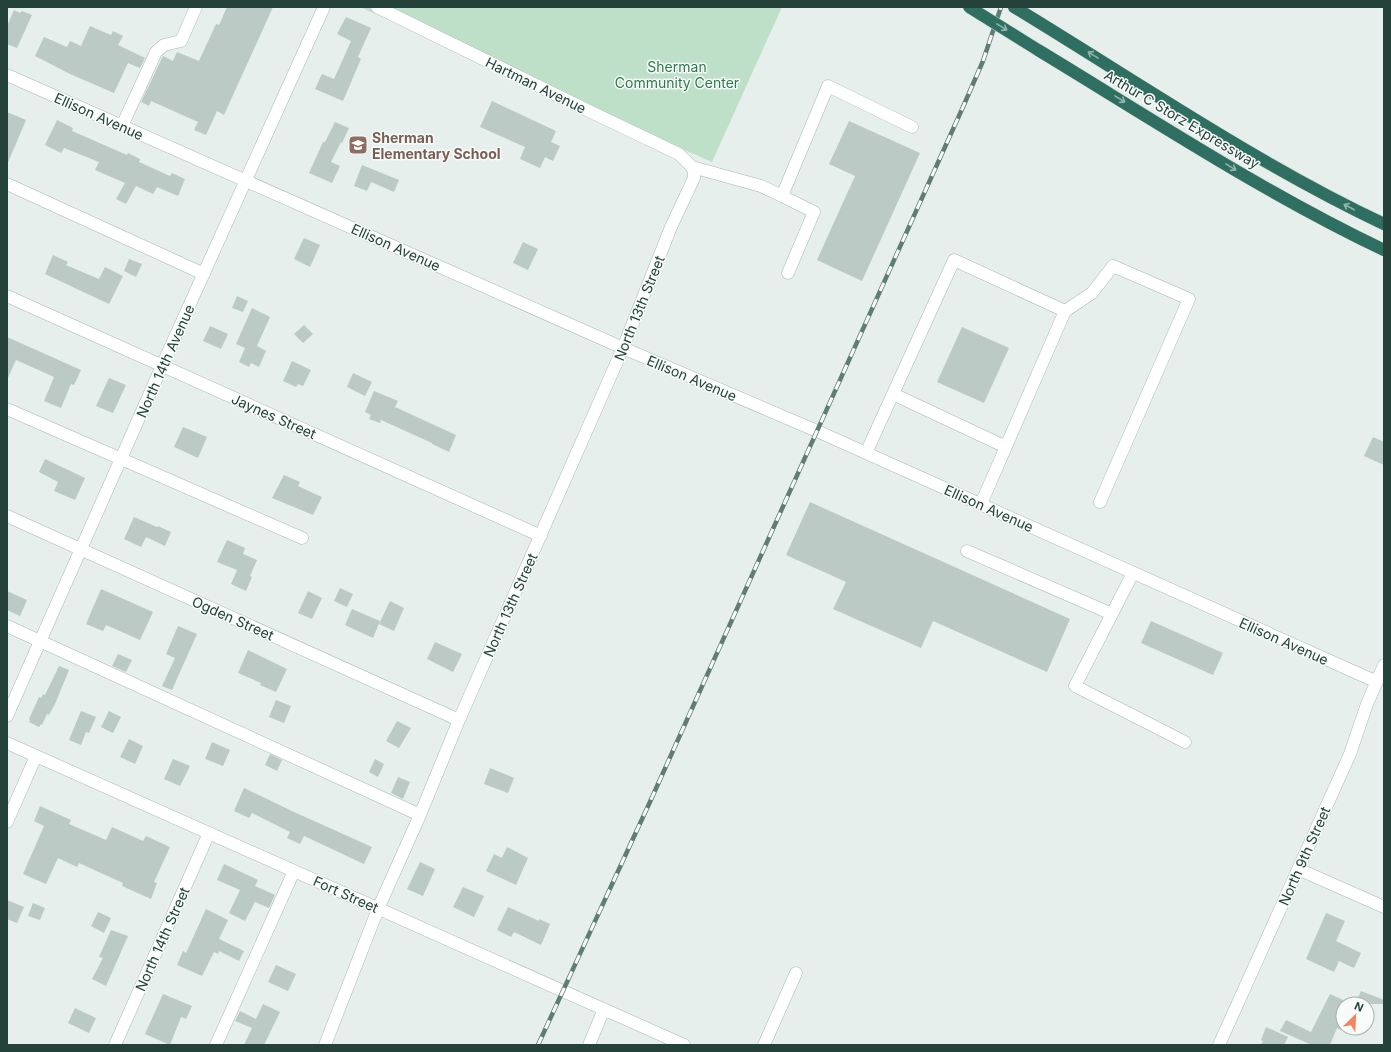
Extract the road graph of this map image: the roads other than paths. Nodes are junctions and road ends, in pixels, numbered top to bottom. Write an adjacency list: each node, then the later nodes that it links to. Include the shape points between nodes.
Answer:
1 (196, 7): 7 (street, via 181,41 164,45 156,52)
2 (324, 7): 10 (street, North 14th Avenue)
3 (377, 7): 9 (street, Hartman Avenue, via 679,154)
4 (969, 7): 14 (highway, Arthur C Storz Expressway, one-way to 14, bridge, via 1260,184)
5 (1014, 7): 13 (highway, Arthur C Storz Expressway, one-way to 5, via 1310,187 1235,144)
6 (7, 75): 7 (street, Ellison Avenue)
7 (122, 126): 10 (street, Ellison Avenue)
8 (912, 127): 12 (street, via 828,86)
9 (692, 166): 12 (street, via 761,186); 19 (street, North 13th Street, via 694,178 671,227)
10 (246, 182): 16 (street, North 14th Avenue); 19 (street, Ellison Avenue)
11 (7, 184): 16 (street)
12 (782, 196): 15 (street, via 814,212)
13 (1384, 224)
14 (1384, 250)
15 (788, 273)
16 (204, 274): 20 (street, North 14th Avenue)
17 (7, 296): 20 (street, Jaynes Street)
18 (1065, 311): 21 (street, via 954,260); 23 (street); 26 (street, via 1092,293 1113,266 1189,299)
19 (623, 348): 24 (street, Ellison Avenue); 29 (street, North 13th Street)
20 (162, 366): 25 (street, North 14th Avenue); 29 (street, Jaynes Street)
21 (893, 394): 23 (street); 24 (street)
22 (7, 409): 25 (street)
23 (1006, 447): 27 (street)
24 (866, 453): 27 (street, Ellison Avenue)
25 (121, 460): 30 (street); 31 (street, North 14th Avenue)
26 (1100, 502)
27 (981, 504): 33 (street, Ellison Avenue)
28 (7, 516): 31 (street, Ogden Street)
29 (541, 536): 40 (street, North 13th Street)
30 (302, 538)
31 (82, 550): 36 (street, North 14th Avenue); 40 (street, Ogden Street)
32 (967, 551): 34 (street)
33 (1133, 573): 34 (street); 38 (street, Ellison Avenue)
34 (1112, 614): 41 (street, via 1075,686)
35 (7, 626): 36 (street)
36 (40, 641): 39 (street, North 14th Avenue); 44 (street)
37 (1384, 665): 38 (street, North 9th Street)
38 (1377, 682): 47 (street, North 9th Street, via 1350,754)
39 (7, 716)
40 (460, 720): 44 (street, North 13th Street)
41 (1185, 742)
42 (7, 743): 43 (street, Fort Street)
43 (36, 756): 45 (street); 46 (street, Fort Street)
44 (420, 815): 49 (street, North 13th Street)
45 (7, 822)
46 (209, 833): 48 (street, Fort Street); 53 (street, North 14th Street)
47 (1298, 869): 50 (street); 59 (street, North 9th Street)
48 (294, 871): 49 (street, Fort Street); 54 (street)
49 (378, 908): 52 (street, Fort Street); 55 (street, North 13th Street)
50 (1384, 908)
51 (796, 973): 58 (street)
52 (604, 1009): 56 (street); 57 (street, Fort Street)
53 (115, 1045)
54 (216, 1045)
55 (325, 1045)
56 (589, 1045)
57 (684, 1045)
58 (764, 1045)
59 (1219, 1045)

